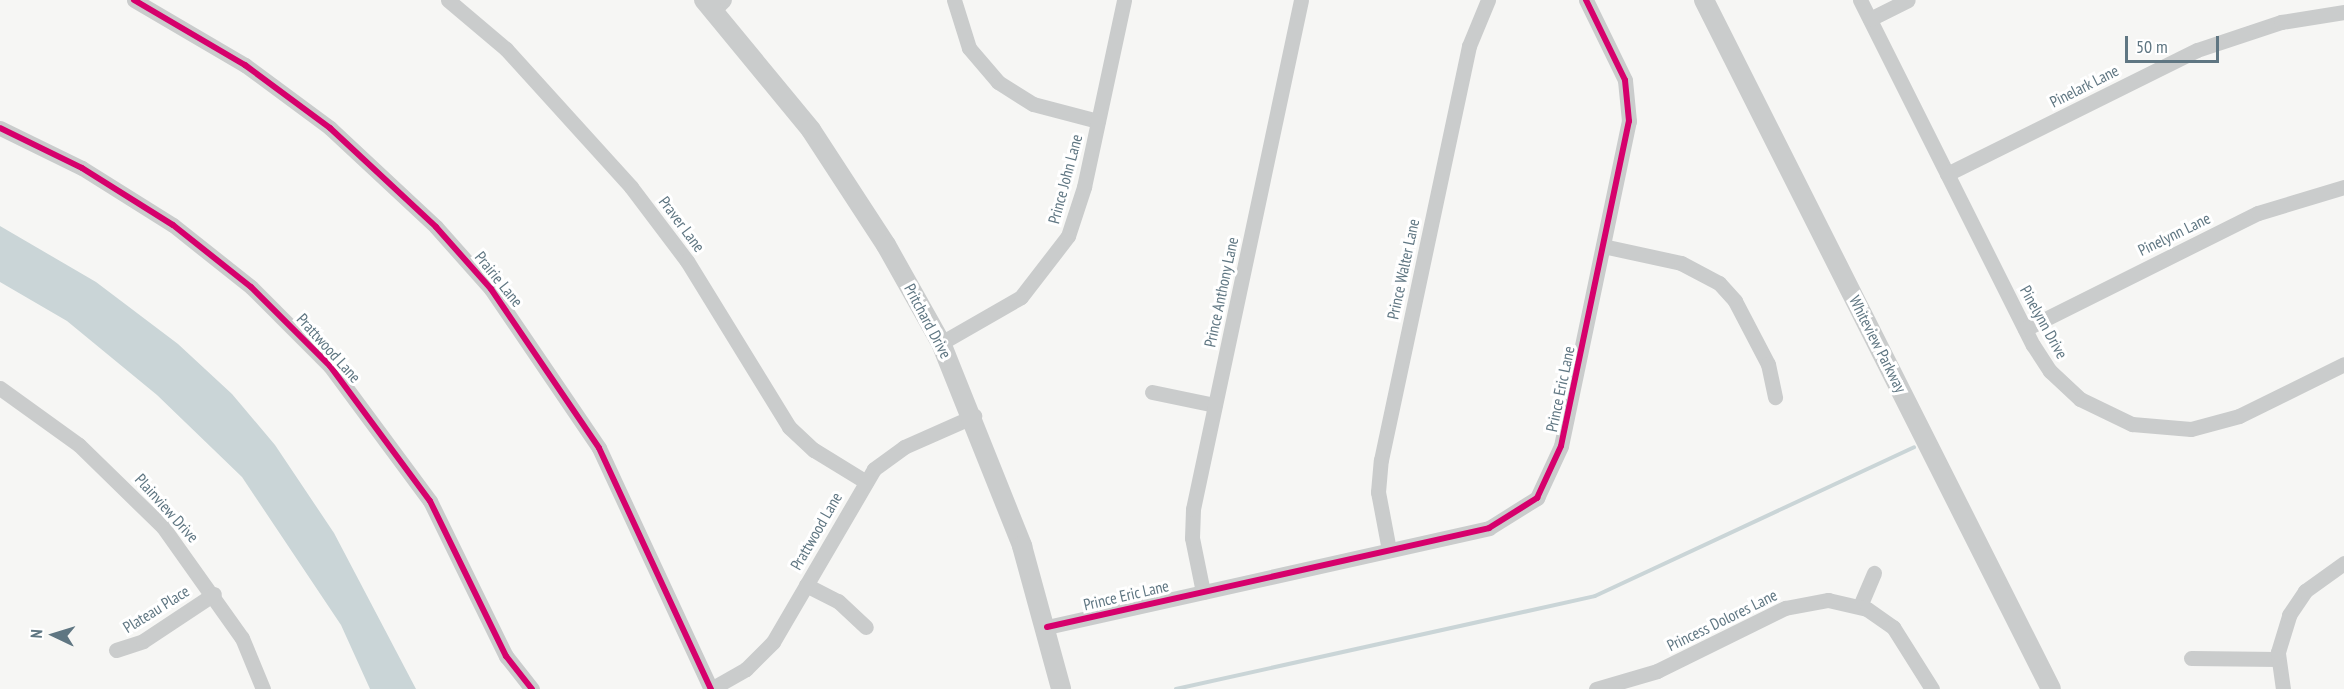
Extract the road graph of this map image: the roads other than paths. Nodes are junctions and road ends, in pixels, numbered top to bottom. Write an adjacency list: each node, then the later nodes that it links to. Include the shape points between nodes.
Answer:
1 (134, 0): 42 (street, Prairie Lane, via 245,65 330,128 436,226 491,289 599,448)
2 (448, 0): 27 (street, Praver Lane, via 506,49 631,187 687,261 789,427 813,450)
3 (954, 0): 14 (street, via 969,48 998,82 1033,104)
4 (1124, 0): 14 (street, Prince John Lane)
5 (1301, 0): 25 (street, Prince Anthony Lane)
6 (1488, 0): 28 (street, Prince Walter Lane, via 1469,46 1381,460 1378,492)
7 (1586, 0): 18 (street, Prince Eric Lane, via 1619,64 1630,103)
8 (1704, 0): 46 (street, Whiteview Parkway)
9 (1860, 0): 13 (street, Pinelynn Drive)
10 (1908, 0): 13 (street)
11 (714, 3): 20 (street, Pritchard Drive, via 811,130 886,245)
12 (2344, 12): 16 (street, Pinelark Lane, via 2272,24 2197,50)
13 (1870, 19): 16 (street, Pinelynn Drive)
14 (1098, 120): 20 (street, Prince John Lane, via 1077,215 1052,263 1012,304)
15 (0, 128): 41 (street, Prattwood Lane, via 82,168 173,225 250,287 323,359 430,501 506,656)
16 (1947, 174): 19 (street, Pinelynn Drive)
17 (2344, 187): 19 (street, Pinelynn Lane, via 2264,210)
18 (1603, 246): 24 (street, via 1681,263 1719,283 1735,301 1768,364); 28 (street, Prince Eric Lane, via 1562,446 1544,490 1497,526)
19 (2025, 328): 21 (street, Pinelynn Drive, via 2050,371 2080,399 2115,419 2152,428 2220,423)
20 (941, 343): 26 (street, Pritchard Drive)
21 (2344, 364)
22 (0, 388): 33 (street, Plainview Drive, via 51,423 122,484)
23 (1152, 392): 25 (street)
24 (1775, 397)
25 (1215, 405): 32 (street, Prince Anthony Lane, via 1192,520)
26 (974, 416): 27 (street, Prattwood Lane, via 892,454); 36 (street, Pritchard Drive)
27 (866, 482): 31 (street, Prattwood Lane)
28 (1389, 550): 32 (street, Prince Eric Lane)
29 (2344, 563): 39 (street, via 2297,602)
30 (1874, 573): 34 (street)
31 (806, 585): 35 (street, via 837,601); 42 (street, Prattwood Lane, via 769,646 746,669)
32 (1203, 592): 36 (street, Prince Eric Lane)
33 (214, 594): 37 (street, Plateau Place, via 143,641); 40 (street, Plainview Drive, via 249,651)
34 (1860, 606): 44 (street, Princess Dolores Lane, via 1828,600 1794,605 1657,671); 45 (street, Princess Dolores Lane, via 1899,633)
35 (866, 627)
36 (1047, 627): 43 (street, Pritchard Drive)
37 (116, 650)
38 (2191, 658): 39 (street)
39 (2278, 659): 47 (street)
40 (263, 689)
41 (532, 689)
42 (711, 689)
43 (1061, 689)
44 (1596, 689)
45 (1932, 689)
46 (2051, 689)
47 (2283, 689)

